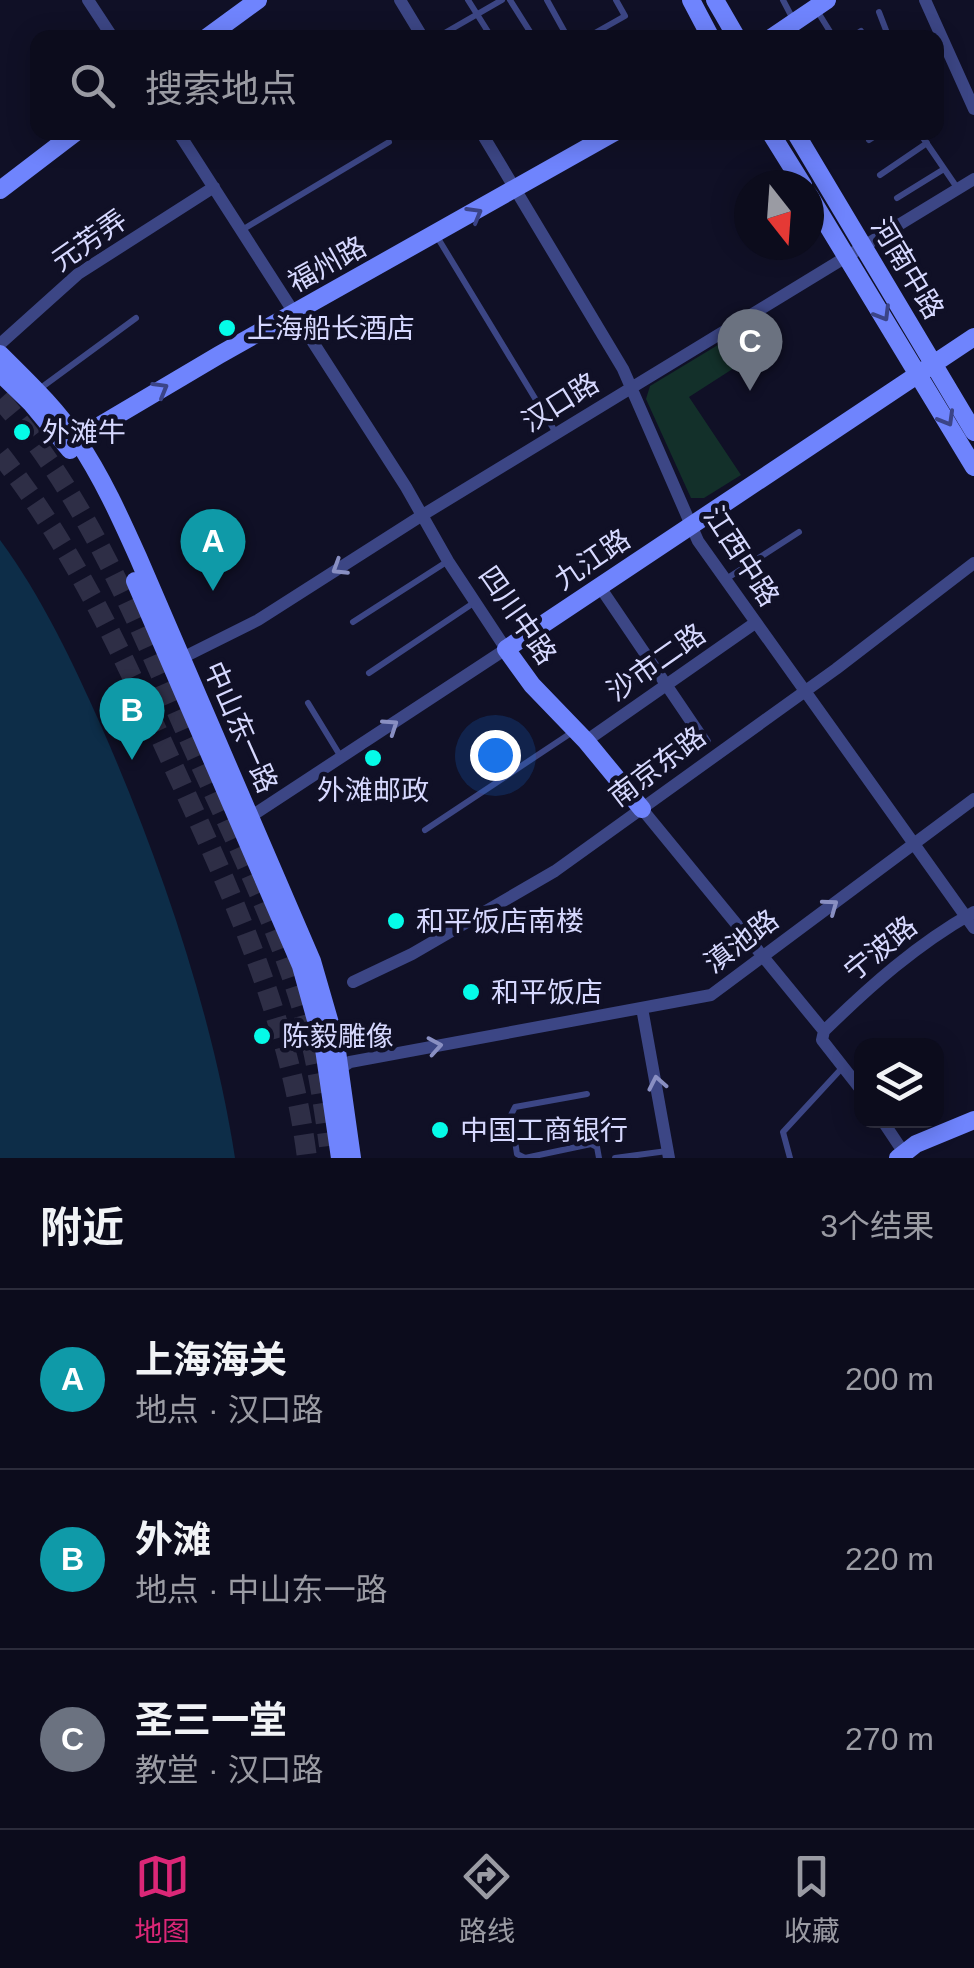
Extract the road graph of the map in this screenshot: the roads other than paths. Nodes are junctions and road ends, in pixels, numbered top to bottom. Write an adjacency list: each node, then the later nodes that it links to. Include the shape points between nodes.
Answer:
1 (88, 0): 17 (street)
2 (258, 0): 18 (main road)
3 (400, 0): 19 (street)
4 (468, 0): 15 (lane)
5 (502, 0): 15 (lane)
6 (510, 0): 22 (lane)
7 (547, 0): 23 (lane)
8 (616, 0): 24 (lane, via 624,16)
9 (691, 0): 25 (main road)
10 (715, 0): 26 (main road)
11 (783, 0): 16 (lane)
12 (925, 0): 30 (street)
13 (821, 4): 16 (main road); 28 (lane)
14 (879, 12): 29 (lane)
15 (477, 14): 20 (lane); 21 (lane)
16 (794, 21): 27 (main road)
17 (108, 30)
18 (217, 30)
19 (419, 30)
20 (450, 30)
21 (487, 30)
22 (529, 30)
23 (564, 30)
24 (600, 30)
25 (708, 30)
26 (732, 30)
27 (782, 30)
28 (829, 30)
29 (887, 30)
30 (938, 30)
31 (944, 42): 32 (street)
32 (974, 109)
33 (66, 140): 47 (main road)
34 (183, 140): 46 (street, 四川中路)
35 (486, 140): 48 (street, 江西中路)
36 (601, 140): 48 (main road, 福州路)
37 (775, 140): 43 (main road)
38 (799, 140): 54 (main road, 河南中路)
39 (925, 140): 41 (lane)
40 (389, 142): 52 (lane)
41 (927, 143): 42 (lane); 44 (lane)
42 (944, 169): 49 (lane); 50 (lane)
43 (794, 170)
44 (880, 174)
45 (974, 179): 49 (street, 汉口路)
46 (214, 186): 52 (street, 四川中路); 58 (street, 元芳弄, via 78,274)
47 (0, 190)
48 (515, 190): 53 (main road, 福州路, one-way to 48); 62 (street, 江西中路)
49 (958, 190): 54 (street, 汉口路)
50 (897, 198)
51 (824, 213): 54 (main road, 河南中路)
52 (242, 230): 55 (street, 四川中路)
53 (436, 236): 55 (main road, 福州路); 65 (lane)
54 (855, 251): 60 (main road, 河南中路); 62 (street, 汉口路)
55 (296, 313): 66 (main road, 福州路, one-way to 55); 68 (street, 四川中路)
56 (136, 318): 63 (lane)
57 (974, 337): 60 (main road, 九江路)
58 (0, 344)
59 (0, 354): 63 (main road, 中山东一路)
60 (926, 367): 64 (main road, 河南中路); 67 (main road, 河南中路, one-way to 67); 69 (main road, 九江路)
61 (0, 373): 66 (main road, 中山东一路)
62 (631, 388): 65 (street, 汉口路); 69 (street, 江西中路)
63 (37, 391): 66 (main road, 中山东一路)
64 (974, 432)
65 (556, 434): 68 (street, 汉口路)
66 (71, 442): 79 (main road, 中山东一路)
67 (974, 466)
68 (421, 516): 71 (street, 四川中路); 79 (street, 汉口路, one-way to 79, via 258,620)
69 (690, 526): 73 (street, 江西中路); 74 (main road, 九江路)
70 (799, 532): 73 (lane)
71 (448, 561): 75 (street, 四川中路); 76 (lane)
72 (974, 563): 82 (street, 南京东路)
73 (725, 580): 77 (street, 江西中路)
74 (600, 587): 78 (main road, 九江路); 81 (street)
75 (475, 602): 78 (street, 四川中路); 80 (lane)
76 (354, 622)
77 (756, 623): 81 (street, 沙市二路); 82 (street, 江西中路)
78 (506, 649): 84 (main road, 四川中路); 86 (street, 九江路, one-way to 78)
79 (175, 661): 89 (main road, 中山东一路)
80 (369, 673)
81 (666, 686): 84 (street, 沙市二路); 85 (street)
82 (805, 692): 88 (street, 南京东路); 91 (street, 江西中路)
83 (308, 703): 86 (lane)
84 (581, 736): 88 (main road, 四川中路); 90 (lane)
85 (705, 742)
86 (342, 758): 89 (street, 九江路)
87 (974, 799): 91 (street, 滇池路)
88 (642, 809): 93 (street, 四川中路); 94 (street, 南京东路, via 538,882)
89 (244, 820): 98 (main road, 中山东一路, via 312,961); 105 (main road, 中山东一路, via 312,1000)
90 (425, 830)
91 (912, 846): 92 (street, 江西中路); 93 (street, 滇池路, one-way to 91)
92 (971, 919): 96 (street, 宁波路, via 933,937)
93 (763, 956): 95 (street, 滇池路, via 711,995); 96 (street, 四川中路)
94 (353, 982)
95 (642, 1008): 98 (street, 滇池路, one-way to 95); 103 (street, one-way to 95)
96 (824, 1031): 97 (street, 四川中路, via 822,1040)
97 (844, 1066): 99 (street, 四川中路); 109 (lane, via 783,1132)
98 (341, 1068): 106 (main road, 中山东一路)
99 (854, 1080)
100 (587, 1094): 107 (lane, via 515,1107 517,1154 525,1158 591,1144)
101 (974, 1120): 104 (main road)
102 (887, 1128): 104 (street)
103 (669, 1155): 108 (lane)
104 (903, 1156)
105 (340, 1158)
106 (352, 1158)
107 (599, 1158)
108 (614, 1158)
109 (790, 1158)

